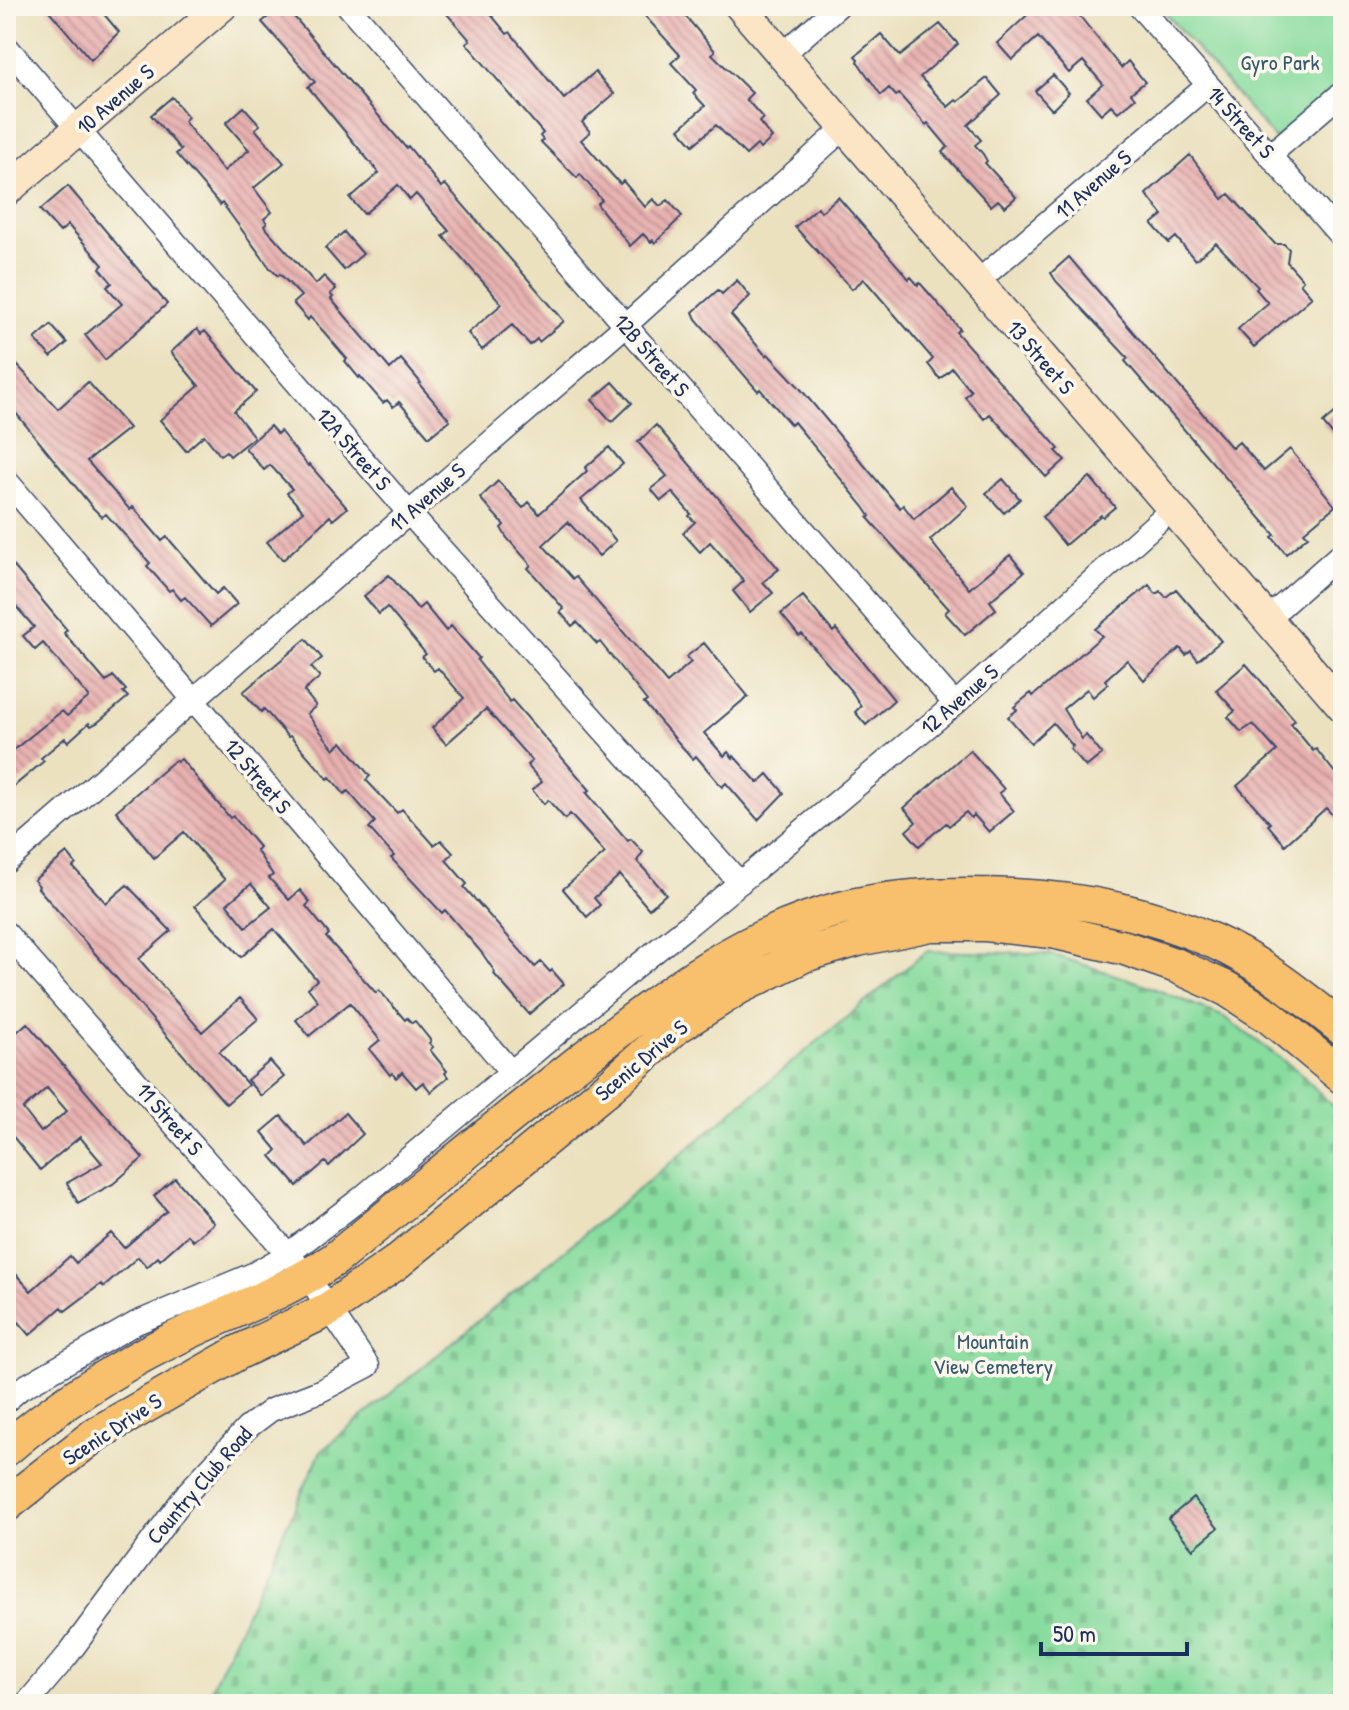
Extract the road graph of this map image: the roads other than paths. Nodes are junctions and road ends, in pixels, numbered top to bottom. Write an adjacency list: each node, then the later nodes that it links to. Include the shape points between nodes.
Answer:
1 (222, 6): 11 (street, 10 Avenue S)
2 (348, 6): 16 (street, 12B Street S)
3 (740, 6): 7 (street, 13 Street S)
4 (838, 6): 7 (street)
5 (1139, 6): 8 (street, 14 Street S)
6 (6, 46): 11 (street, 12A Street S)
7 (782, 55): 10 (street, 13 Street S)
8 (1208, 85): 12 (street, 14 Street S); 15 (street, 11 Avenue S)
9 (1343, 92): 12 (street)
10 (844, 128): 15 (street, 13 Street S); 16 (street, 11 Avenue S)
11 (78, 131): 13 (street, 10 Avenue S); 19 (street, 12A Street S)
12 (1270, 155): 14 (street, 14 Street S)
13 (6, 191)
14 (1343, 239)
15 (977, 282): 18 (street, 13 Street S)
16 (626, 325): 19 (street, 11 Avenue S); 23 (street, 12B Street S)
17 (6, 480): 22 (street, 12 Street S)
18 (1172, 509): 21 (street, 13 Street S); 23 (street, 12 Avenue S)
19 (409, 513): 22 (street, 11 Avenue S); 26 (street, 12A Street S)
20 (1343, 552): 21 (street)
21 (1267, 619): 24 (street, 13 Street S)
22 (193, 700): 25 (street, 11 Avenue S); 29 (street, 12 Street S)
23 (955, 704): 26 (street, 12 Avenue S)
24 (1343, 707)
25 (6, 862)
26 (740, 883): 29 (street, Scenic Drive S)
27 (6, 933): 31 (street, 11 Street S)
28 (1343, 1029): 31 (main road, Scenic Drive S, via 1214,942 1147,918 1063,898 903,896 854,905 773,933 708,965 497,1126 335,1259)
29 (511, 1072): 31 (street, Scenic Drive S, via 360,1199)
30 (1343, 1077): 32 (main road, Scenic Drive S, via 1227,989 1125,948 1052,931 985,924 931,924 858,939 804,955 676,1027 397,1262)
31 (298, 1266): 32 (street, 11 Street S); 33 (street, Scenic Drive S, via 253,1274 136,1323); 34 (main road, Scenic Drive S, via 124,1365 59,1406)
32 (329, 1309): 35 (main road, Scenic Drive S, via 239,1352 96,1434); 36 (street, Country Club Road, via 368,1366 271,1410 247,1428 188,1492)
33 (11, 1388)
34 (6, 1449)
35 (6, 1505)
36 (26, 1704)

